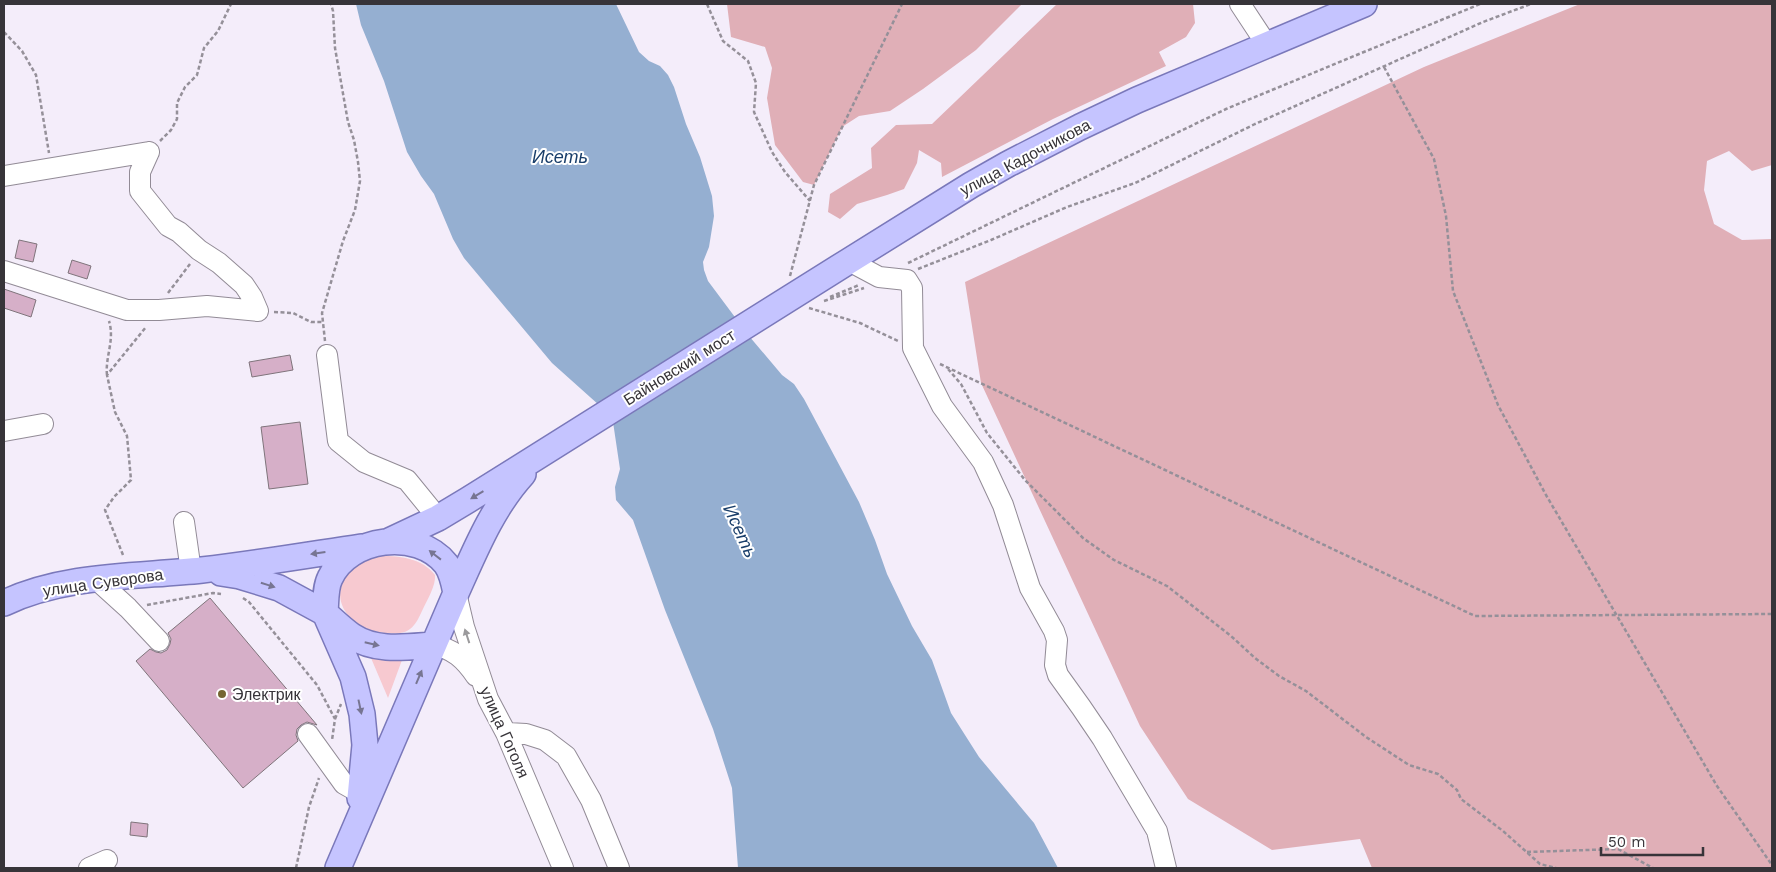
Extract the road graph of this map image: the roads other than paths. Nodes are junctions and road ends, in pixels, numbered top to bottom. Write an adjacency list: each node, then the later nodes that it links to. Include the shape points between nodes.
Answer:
1 (1240, 4): 3 (street)
2 (1364, 4): 3 (main road, улица Кадочникова)
3 (1267, 45): 5 (main road, улица Кадочникова, via 1137,100 1044,146 971,185)
4 (4, 176): 6 (street, via 149,152 140,172 140,191 168,226 244,285 258,311 208,306 127,310)
5 (849, 261): 7 (main road, улица Кадочникова); 30 (street, via 886,277 907,280 912,288 913,348 942,406 983,462 1003,505 1030,588 1054,630 1058,675 1097,730 1157,831)
6 (4, 271)
7 (804, 298): 11 (main road, Байновский мост)
8 (327, 355): 12 (street, via 338,441 364,462 407,480)
9 (43, 424): 10 (street)
10 (4, 431)
11 (566, 438): 12 (main road, one-way to 12); 17 (main road, via 528,469 499,505)
12 (438, 518): 14 (main road)
13 (184, 522): 15 (street)
14 (376, 544): 15 (main road, one-way to 15); 17 (main road, one-way to 14, via 447,565 432,551 412,543); 19 (main road, via 344,558 329,579)
15 (197, 570): 16 (main road, улица Суворова); 19 (main road, one-way to 19, via 240,576 279,588)
16 (96, 579): 18 (main road, улица Суворова, via 40,589); 20 (street)
17 (456, 593): 21 (main road); 22 (street, улица Гоголя, one-way to 17)
18 (4, 603)
19 (325, 613): 21 (main road, one-way to 21, via 344,630 376,646); 25 (main road, one-way to 25, via 354,677 362,714 365,745)
20 (159, 641)
21 (433, 645): 22 (street, via 456,653 475,674); 26 (main road, one-way to 21)
22 (488, 699): 23 (street, улица Гоголя)
23 (506, 733): 28 (street, улица Гоголя); 29 (street, via 526,734 545,740 566,756 591,800)
24 (308, 734): 25 (street, via 344,784)
25 (360, 793): 26 (main road)
26 (352, 834): 27 (main road)
27 (338, 868)
28 (563, 868)
29 (619, 868)
30 (1166, 868)

